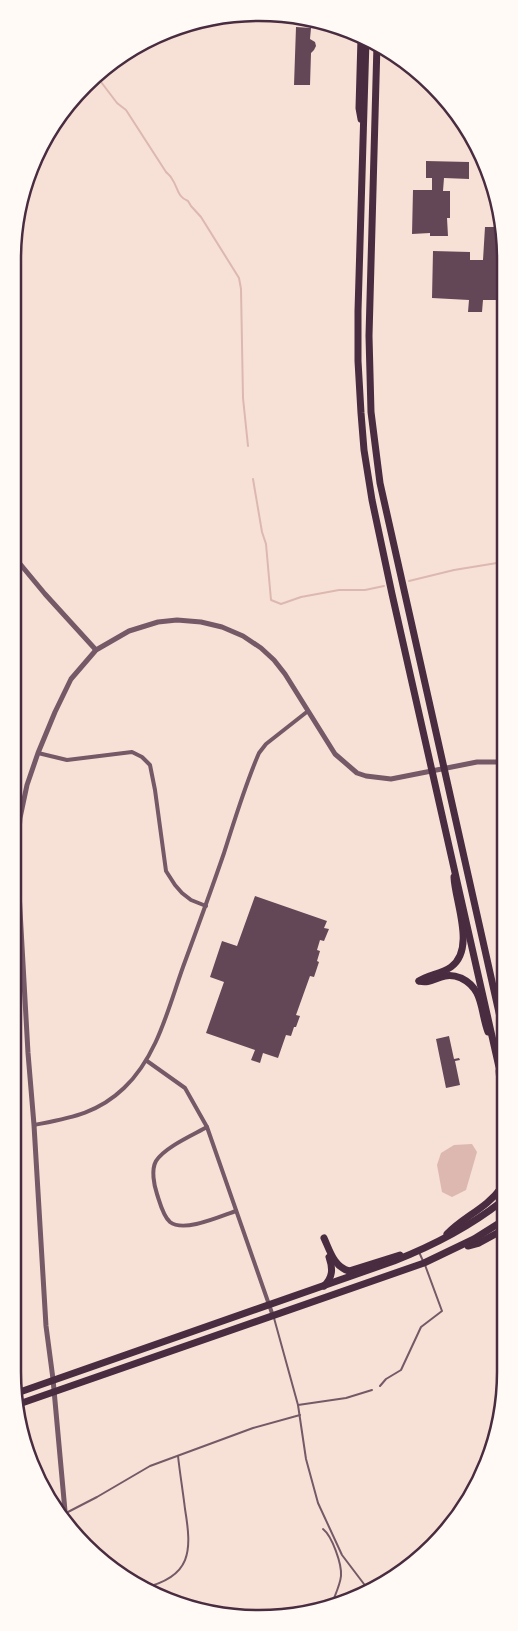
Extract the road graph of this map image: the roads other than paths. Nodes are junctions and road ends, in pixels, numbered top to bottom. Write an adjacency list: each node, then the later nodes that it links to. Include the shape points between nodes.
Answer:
1 (361, 44): 4 (highway, via 359,108)
2 (366, 47): 4 (highway)
3 (377, 52): 10 (highway, via 369,326 371,412 386,516)
4 (364, 133): 11 (highway, via 358,311 362,422 372,500)
5 (21, 565): 6 (street)
6 (96, 650): 7 (street, via 130,631 158,622 188,620 222,627 243,636 274,660); 8 (street, via 71,679)
7 (308, 711): 11 (street, via 335,754 357,773 391,779); 14 (street, via 258,753)
8 (38, 753): 12 (street); 14 (street, via 66,760 132,752 142,757 150,765 166,871 182,893)
9 (497, 762): 10 (street)
10 (444, 768): 11 (street); 16 (highway)
11 (433, 771): 13 (highway)
12 (21, 813)
13 (452, 852): 17 (highway); 18 (highway, via 463,931 462,947 450,968 419,981 426,983 451,975 474,987)
14 (206, 906): 19 (street)
15 (21, 953): 20 (street)
16 (497, 1004)
17 (497, 1055)
18 (497, 1057)
19 (147, 1061): 20 (street, via 114,1097 94,1109 74,1117); 21 (street, via 185,1088)
20 (34, 1125): 34 (street, via 46,1326)
21 (207, 1127): 24 (street); 24 (street, via 166,1151 156,1161 153,1171 156,1192 166,1217 177,1225 191,1226)
22 (497, 1192): 27 (highway, via 480,1209 455,1225)
23 (497, 1205): 27 (highway)
24 (236, 1211): 32 (street)
25 (497, 1225): 28 (highway)
26 (497, 1233): 28 (highway)
27 (442, 1240): 29 (highway)
28 (453, 1250): 30 (highway)
29 (419, 1252): 30 (lane); 31 (highway); 31 (highway, via 387,1258 349,1271 336,1263 324,1238 332,1273)
30 (424, 1263): 33 (highway); 35 (lane, via 442,1311 421,1327 402,1370)
31 (324, 1286): 32 (highway)
32 (269, 1305): 33 (street); 34 (highway)
33 (273, 1316): 38 (highway); 40 (lane)
34 (53, 1379): 37 (highway); 38 (street)
35 (381, 1385)
36 (372, 1390): 40 (lane, via 346,1398)
37 (22, 1391)
38 (54, 1393): 39 (highway); 43 (street)
39 (23, 1403)
40 (298, 1405): 41 (lane)
41 (300, 1415): 42 (lane); 46 (lane, via 306,1458 318,1503 342,1555)
42 (178, 1455): 44 (lane, via 150,1466); 47 (lane, via 188,1554 177,1571)
43 (65, 1509)
44 (67, 1512)
45 (323, 1530): 48 (lane, via 336,1551 341,1575)
46 (365, 1584)
47 (154, 1585)
48 (334, 1597)

